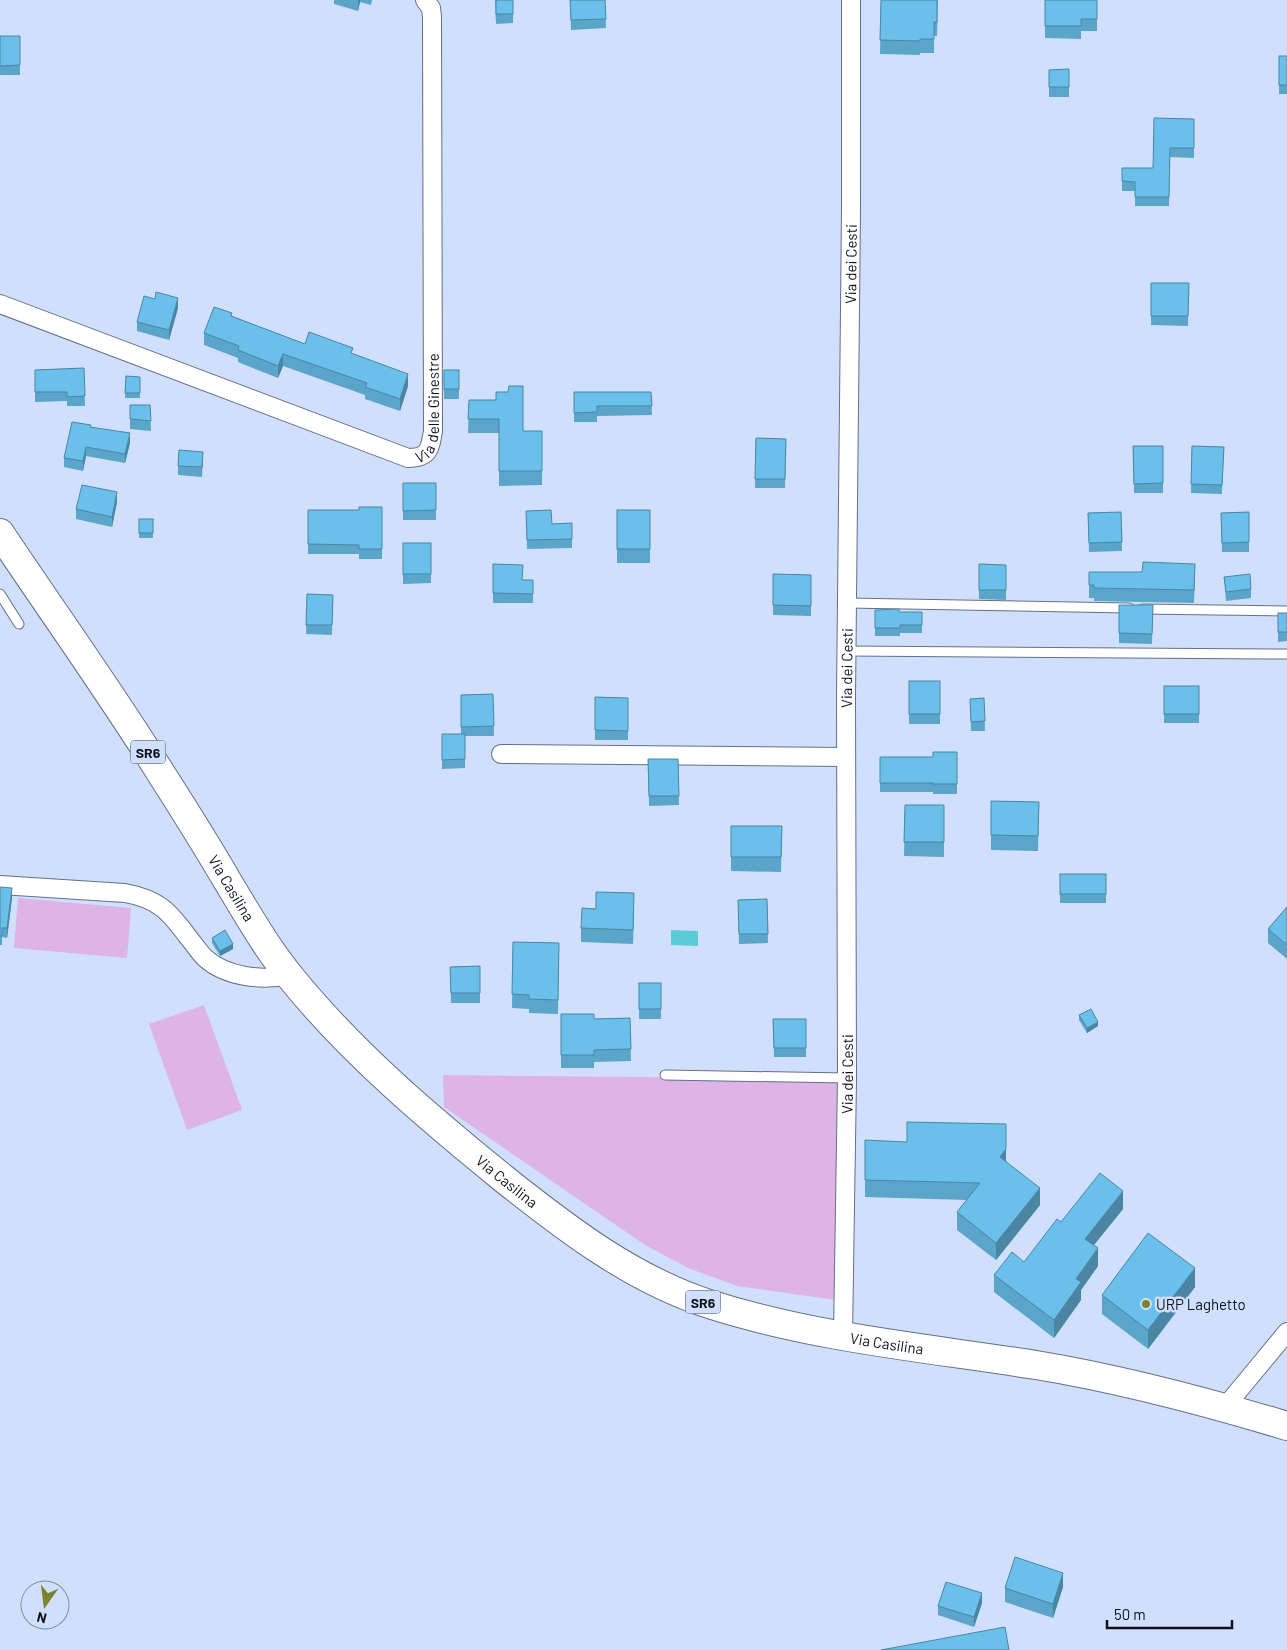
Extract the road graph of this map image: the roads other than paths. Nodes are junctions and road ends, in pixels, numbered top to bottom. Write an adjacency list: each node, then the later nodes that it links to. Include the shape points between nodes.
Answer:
1 (425, 0): 3 (street, Via delle Ginestre, via 431,8 432,17 433,431 424,456 408,458)
2 (851, 0): 6 (street, Via dei Cesti)
3 (0, 304)
4 (0, 533): 14 (main road, Via Casilina / SR6, via 137,735 257,930)
5 (0, 594): 8 (lane)
6 (846, 603): 7 (lane); 9 (street, Via dei Cesti)
7 (1287, 611)
8 (20, 624)
9 (846, 650): 10 (lane); 12 (street, Via dei Cesti)
10 (1287, 654)
11 (501, 754): 12 (street)
12 (846, 757): 16 (street, Via dei Cesti)
13 (0, 885): 14 (street, via 141,896 165,908 200,952 222,969 247,976 270,978)
14 (289, 975): 18 (main road, Via Casilina / SR6, via 341,1034 403,1092 512,1185 596,1247 638,1274 693,1299 768,1320)
15 (664, 1076): 16 (lane)
16 (847, 1078): 18 (street, Via dei Cesti)
17 (1287, 1332): 19 (street)
18 (844, 1336): 19 (main road, Via Casilina / SR6, via 1062,1370 1135,1384)
19 (1224, 1407): 20 (main road, Via Casilina / SR6)
20 (1287, 1426)

